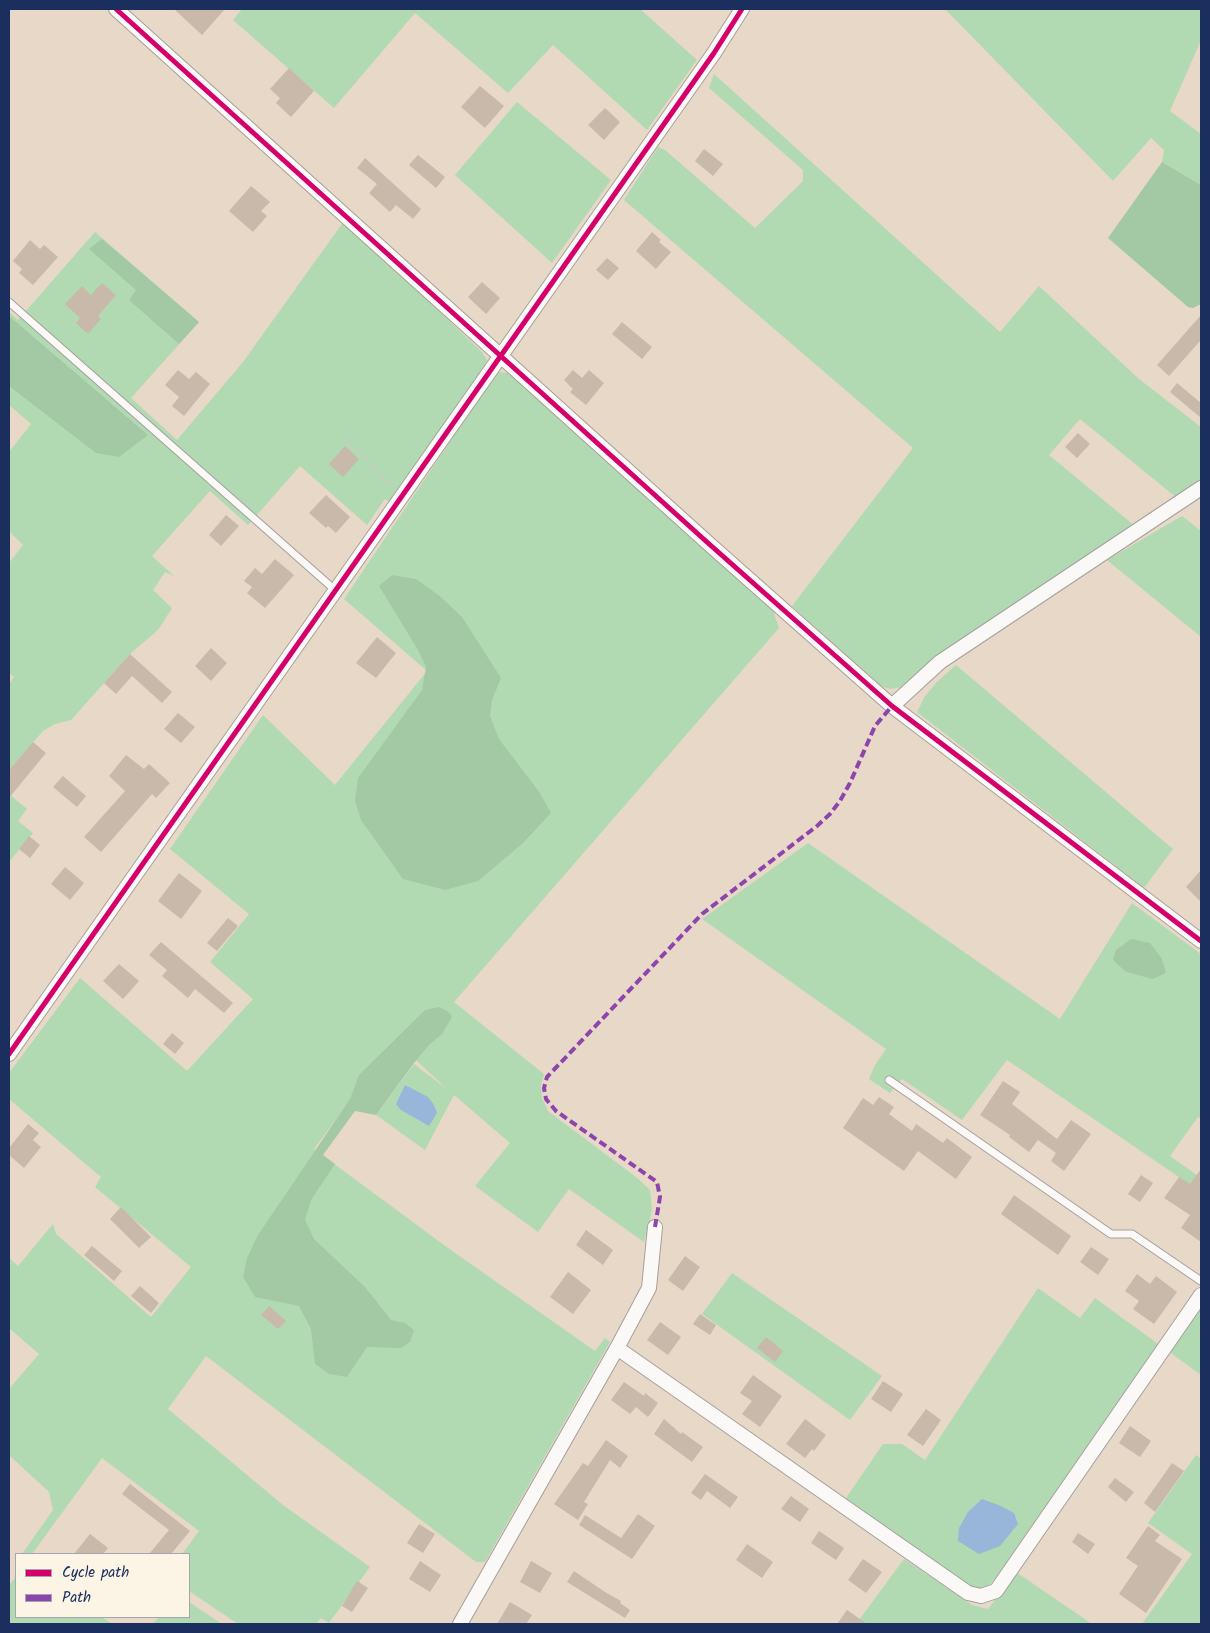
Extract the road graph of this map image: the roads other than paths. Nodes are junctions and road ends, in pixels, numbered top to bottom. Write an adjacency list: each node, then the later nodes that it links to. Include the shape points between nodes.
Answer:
1 (116, 9): 4 (street)
2 (742, 9): 4 (street, via 714,54)
3 (9, 302): 6 (lane)
4 (501, 355): 6 (street); 7 (street)
5 (1201, 488): 7 (street, via 940,662)
6 (335, 590): 9 (street)
7 (892, 706): 8 (street)
8 (1201, 941)
9 (9, 1054)
10 (888, 1080): 12 (lane, via 1111,1234 1132,1234)
11 (655, 1227): 14 (street, via 649,1288)
12 (1201, 1281)
13 (1201, 1295): 14 (street, via 996,1591 981,1596 968,1593)
14 (617, 1348): 15 (street)
15 (460, 1624)

